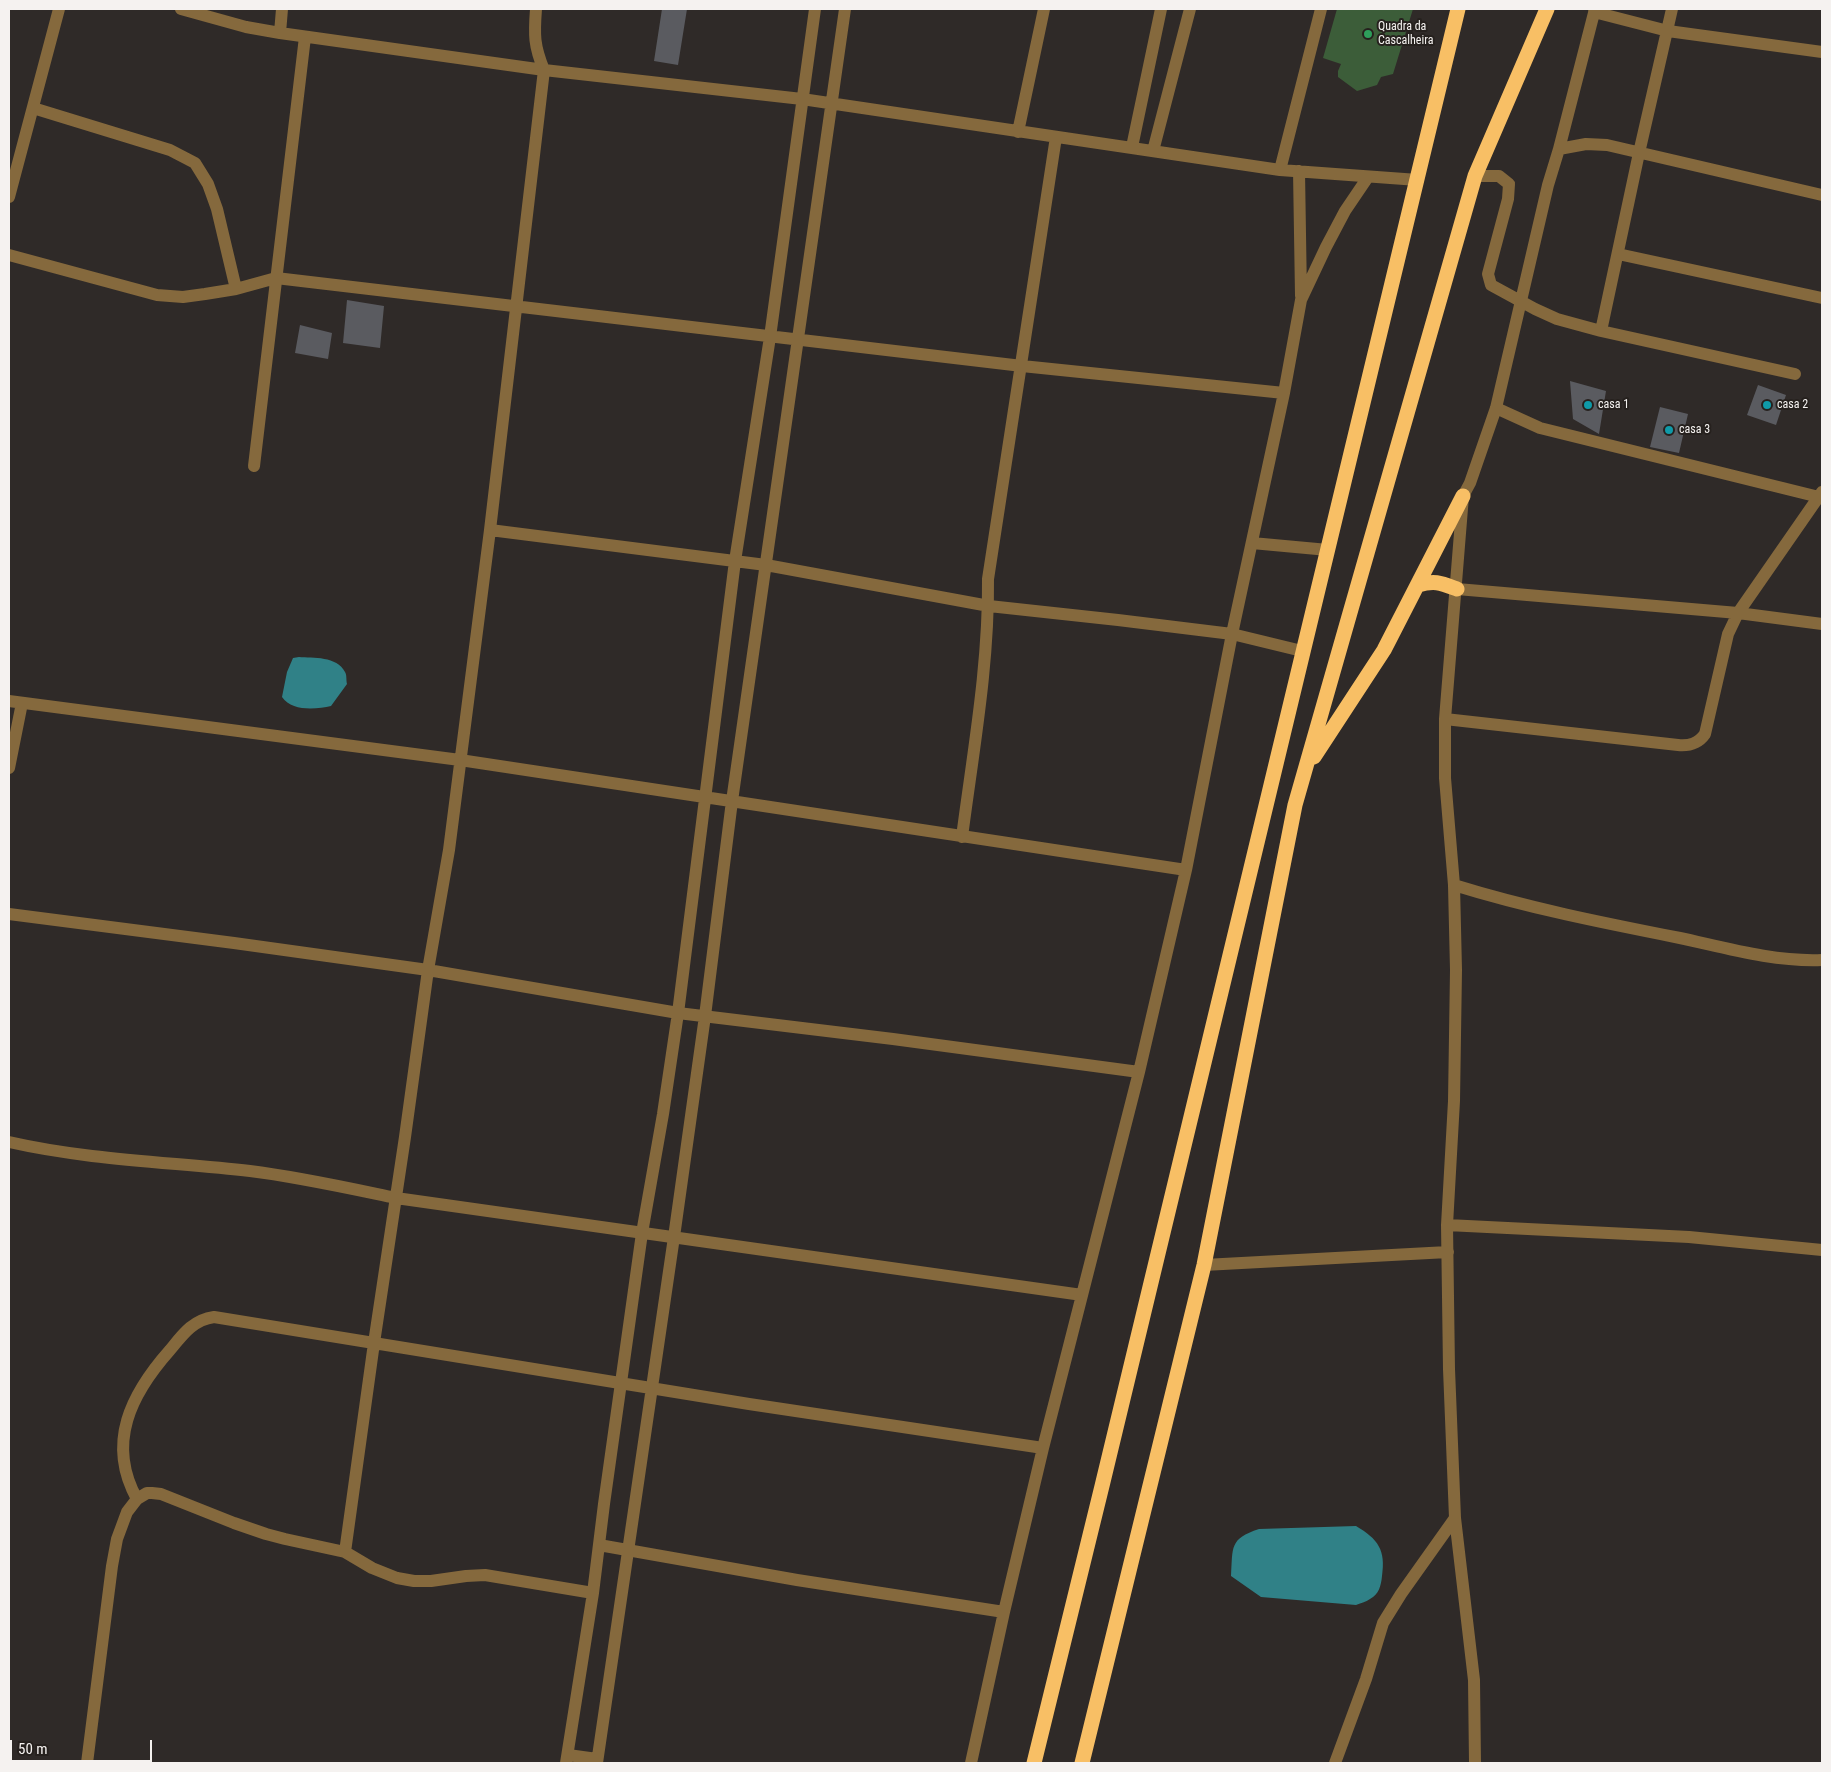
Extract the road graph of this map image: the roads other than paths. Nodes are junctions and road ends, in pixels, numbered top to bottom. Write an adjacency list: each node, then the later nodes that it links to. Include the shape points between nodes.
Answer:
1 (59, 9): 22 (street)
2 (181, 9): 16 (street)
3 (282, 9): 16 (street)
4 (536, 9): 19 (street, via 534,37)
5 (815, 9): 20 (street)
6 (845, 9): 21 (street)
7 (1044, 9): 23 (street)
8 (1161, 9): 25 (street)
9 (1190, 9): 27 (street)
10 (1321, 9): 29 (street)
11 (1458, 9): 33 (highway)
12 (1548, 9): 31 (highway)
13 (1672, 9): 15 (street)
14 (1595, 10): 15 (street); 26 (street)
15 (1668, 31): 18 (street); 28 (street)
16 (280, 33): 17 (street)
17 (305, 37): 19 (street); 38 (street)
18 (1822, 52)
19 (544, 70): 20 (street); 43 (street)
20 (802, 99): 21 (street); 45 (street)
21 (832, 104): 23 (street); 46 (street)
22 (33, 108): 35 (street); 39 (street, via 170,150 195,163 208,184)
23 (1018, 132): 24 (street)
24 (1056, 136): 25 (street); 47 (street)
25 (1132, 147): 27 (street)
26 (1559, 149): 28 (street, via 1586,144 1607,145); 42 (street)
27 (1153, 151): 29 (street)
28 (1638, 153): 34 (street); 36 (street)
29 (1280, 170): 30 (street)
30 (1299, 171): 32 (street); 41 (street)
31 (1475, 176): 42 (street, via 1499,176 1510,184 1488,274 1491,285); 71 (highway)
32 (1368, 177): 33 (street); 41 (street, via 1345,211)
33 (1418, 180): 56 (highway)
34 (1822, 195)
35 (9, 196)
36 (1618, 254): 40 (street); 44 (street)
37 (9, 255): 39 (street, via 157,295 183,297)
38 (276, 278): 39 (street); 43 (street); 51 (street)
39 (236, 289)
40 (1822, 298)
41 (1301, 300): 49 (street)
42 (1520, 300): 44 (street, via 1558,319); 50 (street)
43 (515, 307): 45 (street); 54 (street)
44 (1602, 331): 48 (street)
45 (770, 337): 46 (street); 57 (street)
46 (797, 340): 47 (street); 58 (street)
47 (1022, 366): 49 (street); 61 (street, via 988,579)
48 (1795, 374)
49 (1284, 393): 55 (street)
50 (1496, 408): 52 (street, via 1540,428); 53 (street)
51 (254, 466)
52 (1821, 494): 62 (street)
53 (1463, 496): 59 (highway); 60 (street)
54 (490, 530): 57 (street); 69 (street)
55 (1252, 543): 56 (street); 64 (street)
56 (1328, 550): 65 (highway)
57 (736, 561): 58 (street); 72 (street)
58 (766, 564): 61 (street); 73 (street)
59 (1418, 585): 60 (highway, via 1429,581); 71 (highway, via 1384,650)
60 (1457, 589): 62 (street); 68 (street)
61 (989, 606): 64 (street); 74 (street)
62 (1738, 613): 63 (street); 68 (street, via 1726,641 1706,734 1693,744)
63 (1822, 624)
64 (1232, 634): 65 (street); 75 (street)
65 (1302, 651): 107 (highway)
66 (9, 701): 67 (street)
67 (22, 703): 69 (street); 70 (street)
68 (1445, 719): 76 (street, via 1445,778)
69 (460, 760): 72 (street); 79 (street, via 449,850)
70 (9, 768)
71 (1305, 771): 90 (highway)
72 (705, 796): 73 (street); 80 (street)
73 (732, 801): 74 (street); 81 (street)
74 (962, 836): 75 (street)
75 (1186, 870): 82 (street)
76 (1454, 885): 78 (street, via 1575,917 1746,952); 85 (street, via 1454,1073)
77 (9, 914): 79 (street)
78 (1822, 960)
79 (428, 970): 80 (street); 84 (street)
80 (678, 1013): 81 (street); 86 (street)
81 (705, 1016): 82 (street); 87 (street)
82 (1139, 1072): 91 (street)
83 (9, 1142): 84 (street, via 101,1157 315,1181)
84 (396, 1198): 86 (street); 92 (street)
85 (1447, 1225): 88 (street, via 1689,1237); 89 (street)
86 (642, 1233): 87 (street); 93 (street)
87 (674, 1238): 91 (street); 94 (street)
88 (1822, 1250)
89 (1448, 1252): 90 (street); 97 (street)
90 (1204, 1265): 108 (highway)
91 (1082, 1295): 95 (street)
92 (374, 1344): 93 (street); 96 (street, via 214,1317 197,1321 147,1377 132,1405 122,1456 129,1484); 100 (street)
93 (622, 1383): 94 (street); 98 (street)
94 (651, 1388): 95 (street); 99 (street)
95 (1043, 1448): 102 (street)
96 (137, 1499): 100 (street, via 147,1493 161,1494 285,1540); 105 (street, via 117,1539)
97 (1455, 1518): 109 (street, via 1383,1623); 110 (street, via 1474,1680)
98 (599, 1545): 99 (street); 101 (street)
99 (627, 1550): 102 (street); 104 (street)
100 (345, 1552): 101 (street, via 372,1568 414,1581 485,1575)
101 (593, 1594): 103 (street)
102 (1004, 1612): 106 (street)
103 (567, 1759): 104 (street)
104 (597, 1761)
105 (87, 1763)
106 (971, 1763)
107 (1034, 1763)
108 (1082, 1763)
109 (1335, 1763)
110 (1475, 1763)

